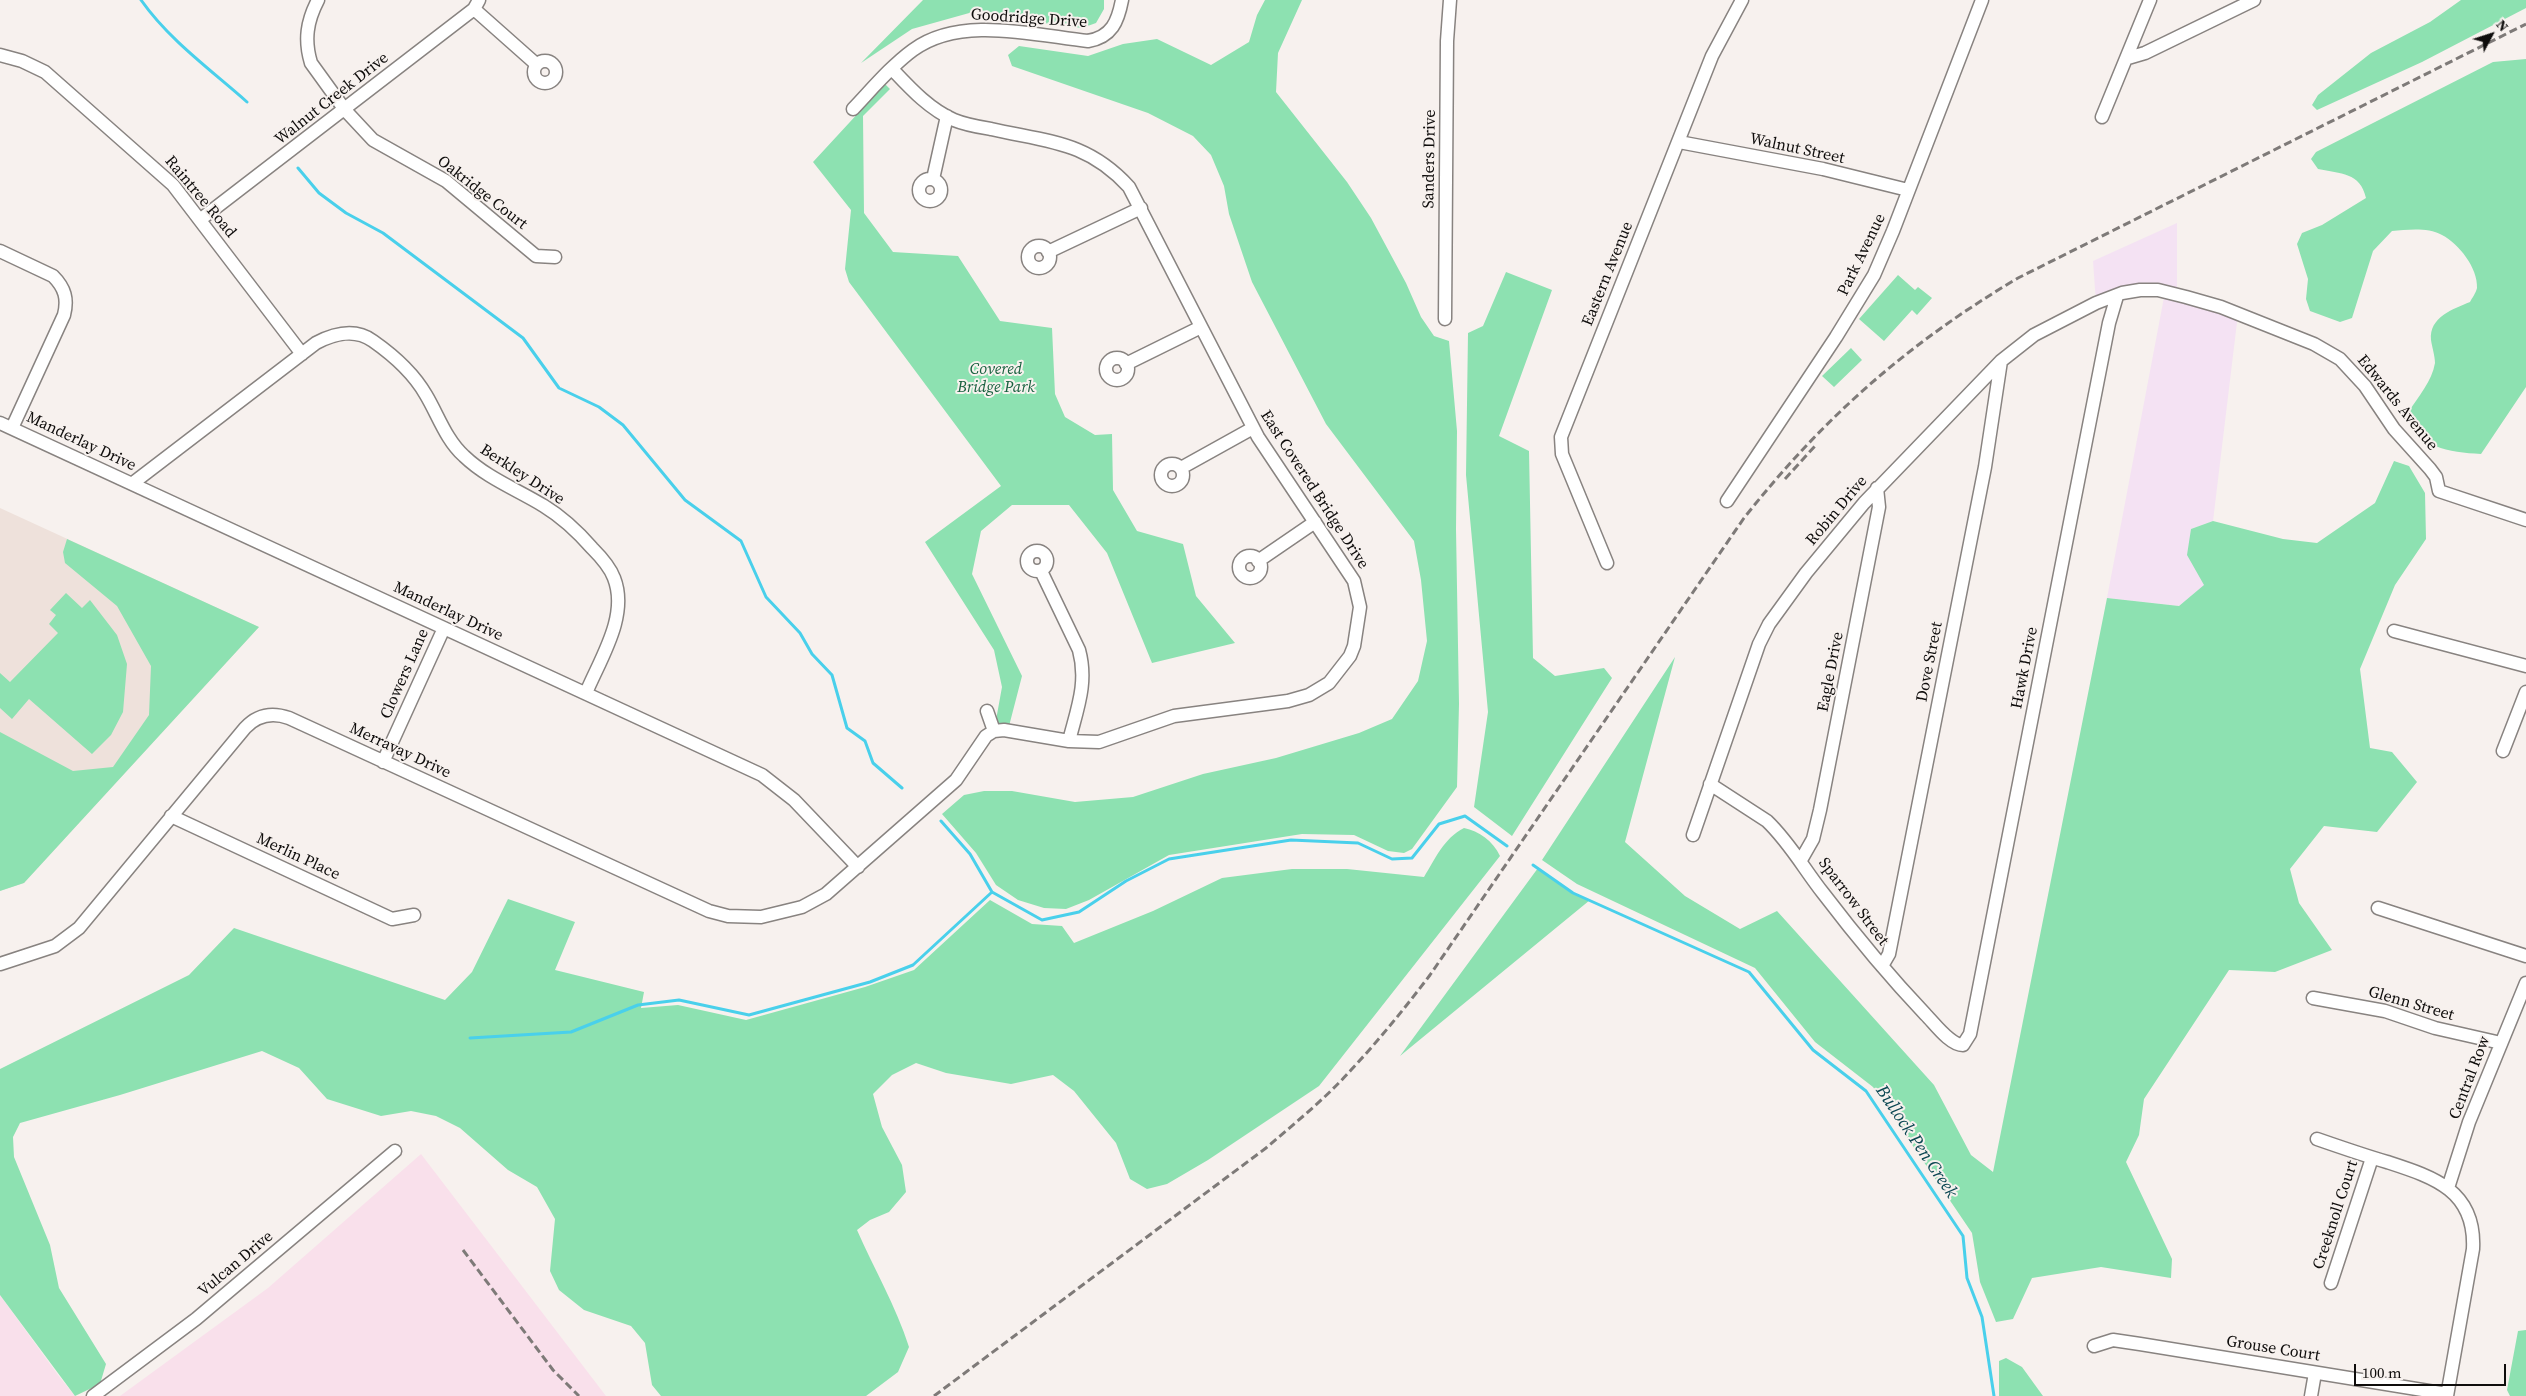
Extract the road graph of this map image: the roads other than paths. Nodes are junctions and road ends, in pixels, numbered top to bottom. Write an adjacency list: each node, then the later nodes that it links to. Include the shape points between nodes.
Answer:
1 (318, 0): 14 (street, Oakridge Court, via 309,19 308,51 316,72)
2 (1122, 0): 12 (street, Goodridge Drive, via 1118,20 1098,39 1088,41 977,29 954,32 920,45)
3 (1450, 0): 26 (street, Sanders Drive)
4 (1742, 0): 17 (street, Eastern Avenue, via 1712,56)
5 (1982, 0): 19 (street, Park Avenue)
6 (2150, 0): 10 (street)
7 (2254, 0): 10 (street)
8 (477, 4): 11 (street); 14 (street, Walnut Creek Drive)
9 (0, 55): 21 (street, Raintree Road, via 33,65 60,83 163,175)
10 (2128, 58): 16 (street)
11 (536, 64)
12 (892, 69): 13 (street, Goodridge Drive); 15 (street, East Covered Bridge Drive, via 920,97)
13 (853, 109)
14 (344, 110): 21 (street, Walnut Creek Drive); 24 (street, Oakridge Court, via 373,140 446,181 536,256)
15 (947, 116): 18 (street); 20 (street, East Covered Bridge Drive, via 970,125 1074,147 1094,156 1129,187)
16 (2102, 117)
17 (1679, 142): 19 (street, Walnut Street, via 1823,169); 40 (street, Eastern Avenue, via 1561,438 1562,454)
18 (933, 179)
19 (1908, 190): 36 (street, Park Avenue, via 1874,274)
20 (1141, 208): 23 (street); 27 (street, East Covered Bridge Drive)
21 (201, 219): 28 (street, Raintree Road)
22 (0, 251): 31 (street, via 53,276 66,298 64,315)
23 (1048, 252)
24 (555, 256)
25 (2117, 296): 29 (street, Robin Drive, via 2034,335); 37 (street, Edwards Avenue, via 2140,290 2165,291 2221,307 2314,344 2349,366 2394,429 2436,477 2439,491); 65 (street, Hawk Drive, via 2076,487 1970,1034)
26 (1445, 319)
27 (1201, 327): 30 (street); 32 (street, East Covered Bridge Drive)
28 (302, 354): 34 (street, Berkley Drive); 46 (street, Berkley Drive, via 316,343 337,334 356,334 373,341 397,360 418,384 462,455 486,475 545,507 580,534 601,557 617,588 617,618)
29 (2001, 361): 35 (street, Robin Drive); 61 (street, Dove Street, via 1985,467 1891,944)
30 (1126, 364)
31 (6, 426): 34 (street, Manderlay Drive)
32 (1253, 428): 33 (street); 38 (street, East Covered Bridge Drive)
33 (1181, 468)
34 (133, 484): 42 (street, Manderlay Drive)
35 (1877, 488): 52 (street, Robin Drive, via 1806,573 1769,624); 55 (street, Eagle Drive, via 1879,507 1820,810 1813,839)
36 (1727, 502)
37 (2526, 520)
38 (1315, 522): 39 (street); 49 (street, East Covered Bridge Drive, via 1350,574 1358,591 1360,607 1350,656 1329,683 1309,695 1288,701 1174,716 1099,742)
39 (1258, 561)
40 (1607, 563)
41 (1041, 570): 49 (street, via 1083,664 1084,677)
42 (444, 628): 46 (street, Manderlay Drive); 51 (street, Clowers Lane)
43 (2394, 631): 44 (street)
44 (2526, 666)
45 (2526, 692): 50 (street)
46 (586, 693): 56 (street, Manderlay Drive, via 762,775 794,800)
47 (987, 711): 48 (street)
48 (994, 731): 49 (street, East Covered Bridge Drive, via 1017,730); 56 (street, via 986,736 956,780)
49 (1069, 740)
50 (2503, 751)
51 (383, 762): 53 (street, Merravay Drive, via 279,714 258,717 248,724); 56 (street, Merravay Drive, via 709,911 728,916 761,917 802,907 831,890)
52 (1710, 784): 54 (street, Robin Drive); 55 (street, Sparrow Street, via 1767,821)
53 (171, 816): 58 (street, Merlin Place, via 392,919); 60 (street, Merravay Drive, via 68,938 55,946)
54 (1693, 835)
55 (1801, 860): 61 (street, Sparrow Street, via 1825,896)
56 (858, 867)
57 (2378, 908): 59 (street)
58 (414, 916)
59 (2526, 956)
60 (0, 964)
61 (1882, 966): 65 (street, Sparrow Street, via 1938,1028 1957,1045)
62 (2526, 983): 64 (street, Central Row)
63 (2313, 998): 64 (street, Glenn Street, via 2384,1011 2442,1030)
64 (2501, 1043): 69 (street, Central Row, via 2469,1122)
65 (1963, 1045)
66 (2317, 1139): 68 (street)
67 (395, 1151): 74 (street, Vulcan Drive, via 196,1319)
68 (2372, 1158): 69 (street, via 2427,1176); 70 (street, Creeknoll Court)
69 (2448, 1188): 73 (street, via 2467,1213 2473,1240)
70 (2332, 1283)
71 (2094, 1346): 72 (street, Grouse Court, via 2113,1340)
72 (2315, 1373): 73 (street, Grouse Court); 75 (street)
73 (2447, 1395)
74 (93, 1396)
75 (2311, 1396)

